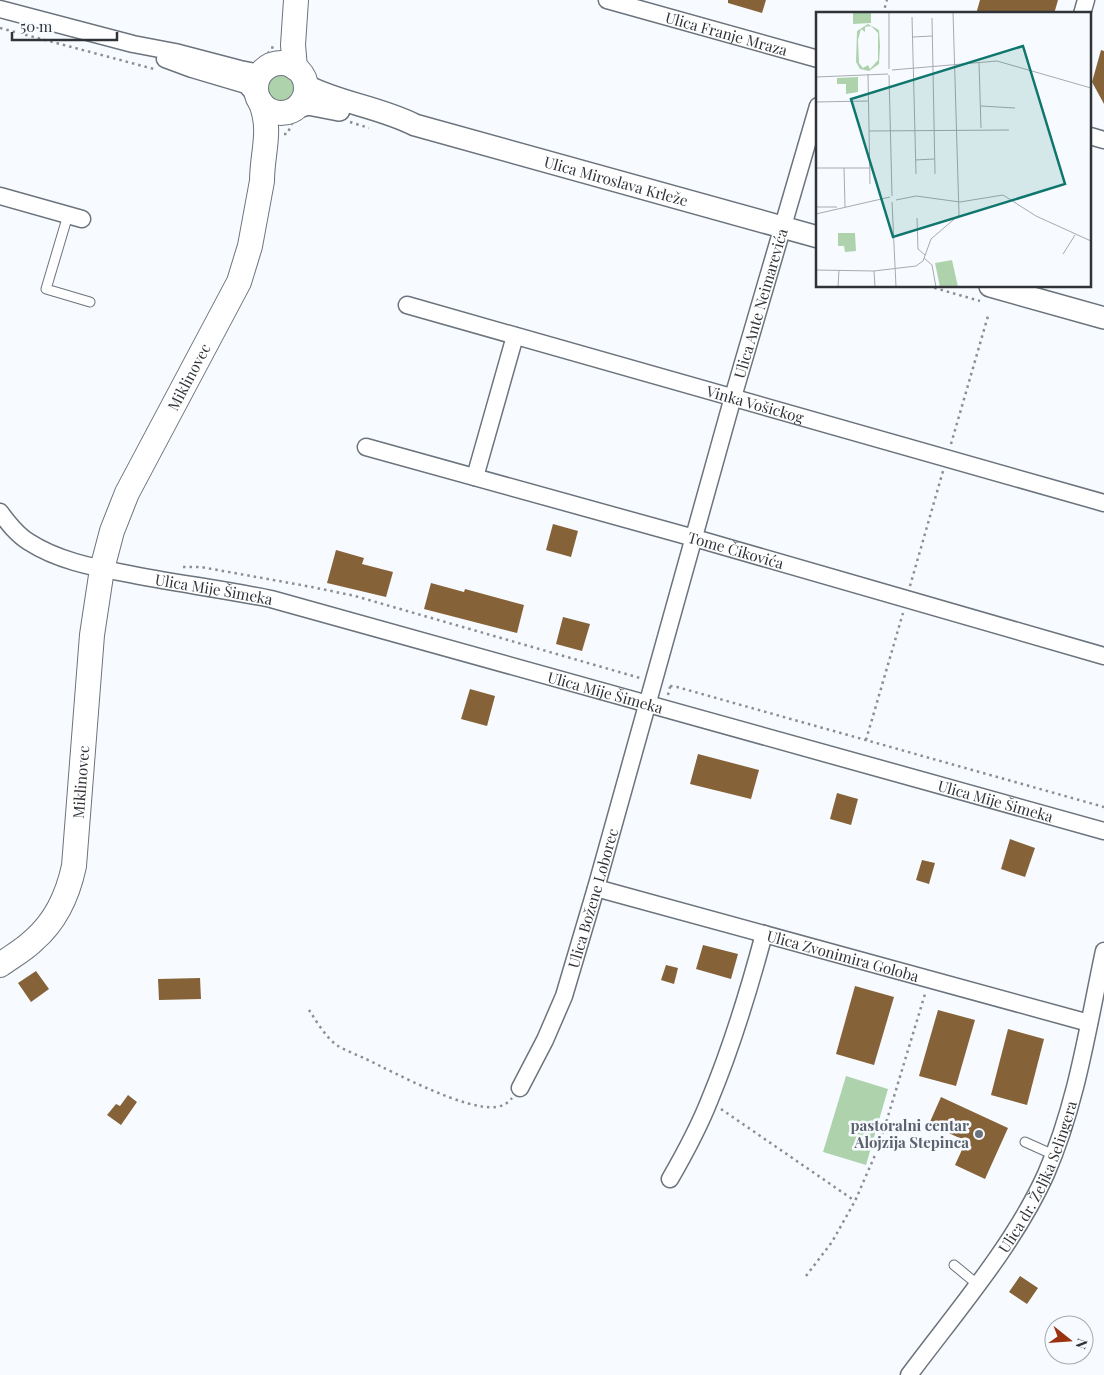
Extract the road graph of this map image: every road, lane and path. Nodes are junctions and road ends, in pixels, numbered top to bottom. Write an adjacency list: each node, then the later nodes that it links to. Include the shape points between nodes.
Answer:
1 (296, 0): 9 (main road, via 293,44)
2 (607, 0): 7 (street, Ulica Franje Mraza)
3 (0, 9): 6 (street, Ulica Miroslava Krleže)
4 (0, 28): 8 (path)
5 (274, 40): 9 (path, via 265,57 250,63 242,62)
6 (133, 44): 9 (street, Ulica Miroslava Krleže); 10 (street, Ulica Miroslava Krleže, via 176,63 246,85)
7 (816, 58)
8 (160, 71)
9 (275, 72): 10 (main road, via 257,80); 11 (main road, via 303,98); 13 (street, Ulica Miroslava Krleže, via 323,93 398,116)
10 (259, 100): 11 (main road, via 272,111); 14 (main road, Miklinovec, via 266,114 267,130)
11 (291, 110): 13 (street, Ulica Miroslava Krleže, via 308,104 317,105 396,125); 14 (main road, Miklinovec, via 278,132)
12 (816, 113): 17 (street, Ulica Ante Neimarevića)
13 (415, 125): 17 (street, Ulica Miroslava Krleže)
14 (262, 181): 31 (main road, Miklinovec, via 250,246 239,282 128,493 112,531)
15 (0, 196): 16 (street)
16 (75, 217): 20 (lane, via 46,289)
17 (782, 227): 18 (street, Ulica Miroslava Krleže); 24 (street, Ulica Ante Neimarevića)
18 (816, 236)
19 (997, 288): 22 (street)
20 (90, 302)
21 (407, 305): 23 (street, Vinka Vošickog)
22 (1104, 318)
23 (515, 336): 24 (street, Vinka Vošickog); 26 (street)
24 (733, 397): 27 (street, Vinka Vošickog); 29 (street, Ulica Ante Neimarevića)
25 (366, 447): 26 (street, Tome Čikovića)
26 (475, 477): 29 (street, Tome Čikovića)
27 (1104, 503)
28 (0, 512): 31 (street, via 28,542 61,558)
29 (693, 538): 32 (street, Tome Čikovića); 34 (street, Ulica Ante Neimarevića)
30 (182, 567): 34 (path, via 201,567 355,596)
31 (102, 569): 35 (street, Ulica Mije Šimeka, via 271,599); 42 (main road, Miklinovec, via 92,635 70,884 51,922 34,940)
32 (906, 600): 33 (street, Tome Čikovića); 36 (path)
33 (1104, 656)
34 (653, 682): 35 (street, Ulica Ante Neimarevića); 36 (path)
35 (647, 703): 38 (street, Ulica Mije Šimeka); 39 (street, Ulica Božene Loborec)
36 (866, 741): 37 (path)
37 (1104, 807)
38 (1104, 831)
39 (596, 888): 40 (street, Ulica Zvonimira Goloba); 46 (street, Ulica Božene Loborec, via 564,996)
40 (764, 934): 43 (street, Ulica Zvonimira Goloba); 47 (street)
41 (1104, 950): 45 (street, Ulica dr. Željka Selingera)
42 (0, 966)
43 (927, 980): 45 (street, Ulica Zvonimira Goloba); 51 (path, via 879,1146)
44 (309, 1010): 46 (path, via 338,1046 452,1098 496,1107 508,1104)
45 (1089, 1023): 49 (street, Ulica dr. Željka Selingera, via 1076,1087)
46 (520, 1088)
47 (710, 1100): 50 (street); 51 (path)
48 (1025, 1142): 49 (lane)
49 (1054, 1155): 54 (street, Ulica dr. Željka Selingera, via 1023,1218)
50 (670, 1179)
51 (856, 1201): 53 (path, via 832,1242)
52 (954, 1265): 54 (lane)
53 (806, 1276)
54 (977, 1284): 55 (street, Ulica dr. Željka Selingera)
55 (910, 1375)

